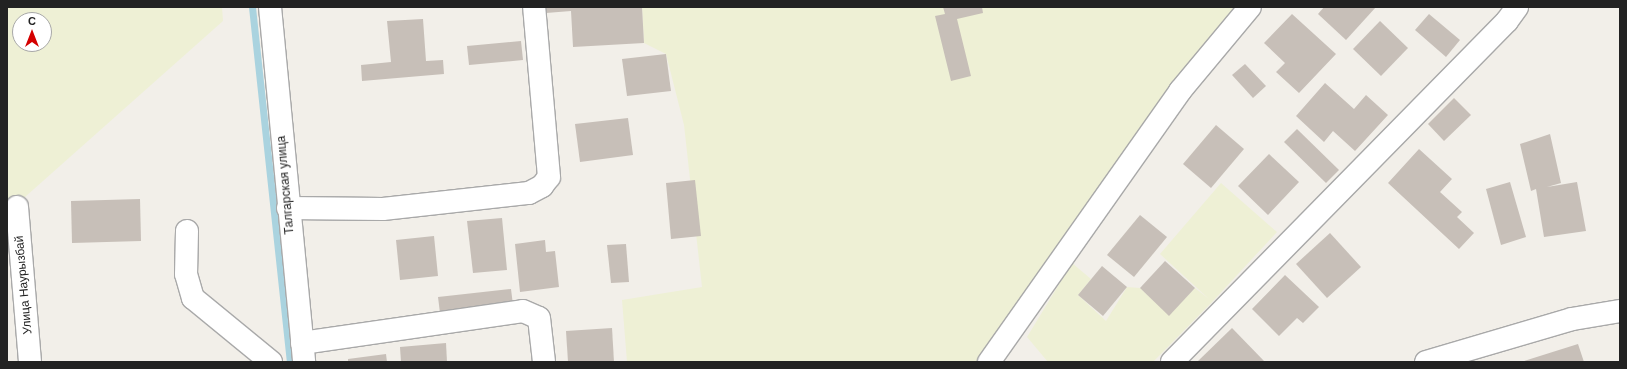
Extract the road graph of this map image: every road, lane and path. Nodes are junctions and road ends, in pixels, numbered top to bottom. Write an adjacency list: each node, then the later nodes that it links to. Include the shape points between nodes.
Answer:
1 (270, 7): 6 (street, Талгарская улица)
2 (534, 7): 6 (street, via 549,177 542,186 529,193 384,209)
3 (1250, 7): 13 (street, via 1180,91)
4 (1516, 7): 14 (street, via 1507,21)
5 (17, 207): 10 (street, Улица Наурызбай)
6 (288, 208): 9 (street, Талгарская улица)
7 (187, 231): 11 (street, via 186,274 193,298)
8 (1620, 311): 15 (street, via 1572,319)
9 (303, 352): 12 (street, via 523,311 539,318)
10 (30, 362)
11 (271, 362)
12 (544, 362)
13 (989, 362)
14 (1172, 362)
15 (1426, 362)

